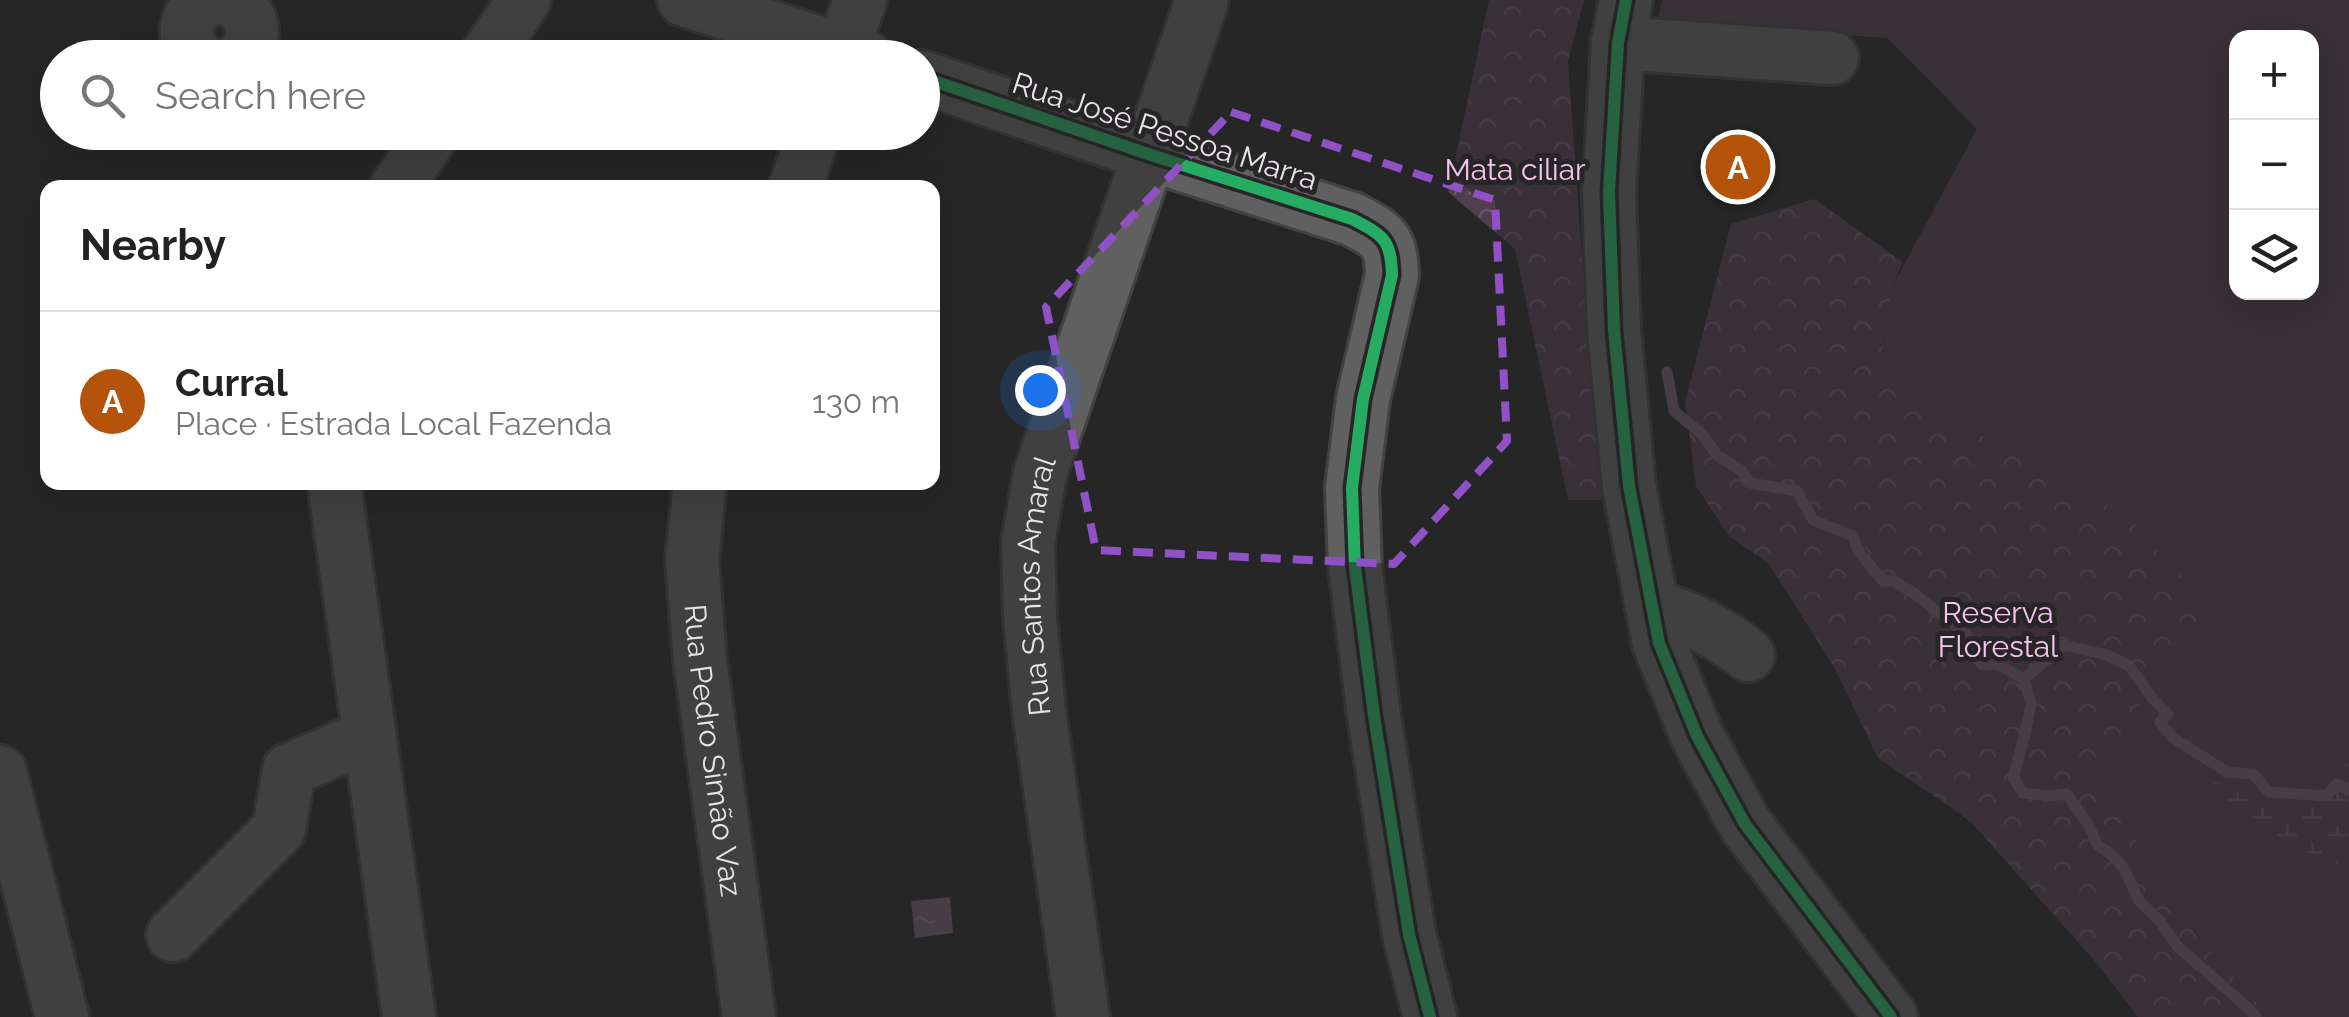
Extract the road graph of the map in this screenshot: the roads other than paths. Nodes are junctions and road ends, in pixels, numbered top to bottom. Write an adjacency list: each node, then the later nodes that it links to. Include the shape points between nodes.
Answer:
1 (524, 0): 8 (street)
2 (684, 0): 9 (street)
3 (860, 0): 10 (street)
4 (1202, 0): 15 (street, Rua Santos Amaral)
5 (199, 14): 7 (street, via 247,12)
6 (1622, 22): 11 (street); 20 (street, via 1609,192 1614,330 1629,486)
7 (250, 40)
8 (497, 40)
9 (805, 40)
10 (853, 40)
11 (1832, 58)
12 (940, 83): 15 (street, Rua José Pessoa Marra)
13 (422, 150): 16 (street)
14 (808, 150): 17 (street)
15 (1148, 154): 28 (street, Rua Santos Amaral, via 1040,474 1028,543 1039,711); 29 (street, Rua José Pessoa Marra, via 1352,219 1386,242 1392,276 1363,399 1352,488 1355,567 1408,934)
16 (401, 180)
17 (798, 180)
18 (335, 490): 22 (street)
19 (699, 490): 27 (street, Rua Pedro Simão Vaz, via 692,560 700,660)
20 (1655, 624): 21 (street, via 1689,617); 30 (street, via 1696,736 1745,824)
21 (1748, 655)
22 (370, 735): 24 (street, via 289,770 279,829); 25 (street)
23 (0, 772): 26 (street)
24 (173, 935)
25 (410, 1004)
26 (62, 1017)
27 (749, 1017)
28 (1084, 1017)
29 (1430, 1017)
30 (1891, 1017)

